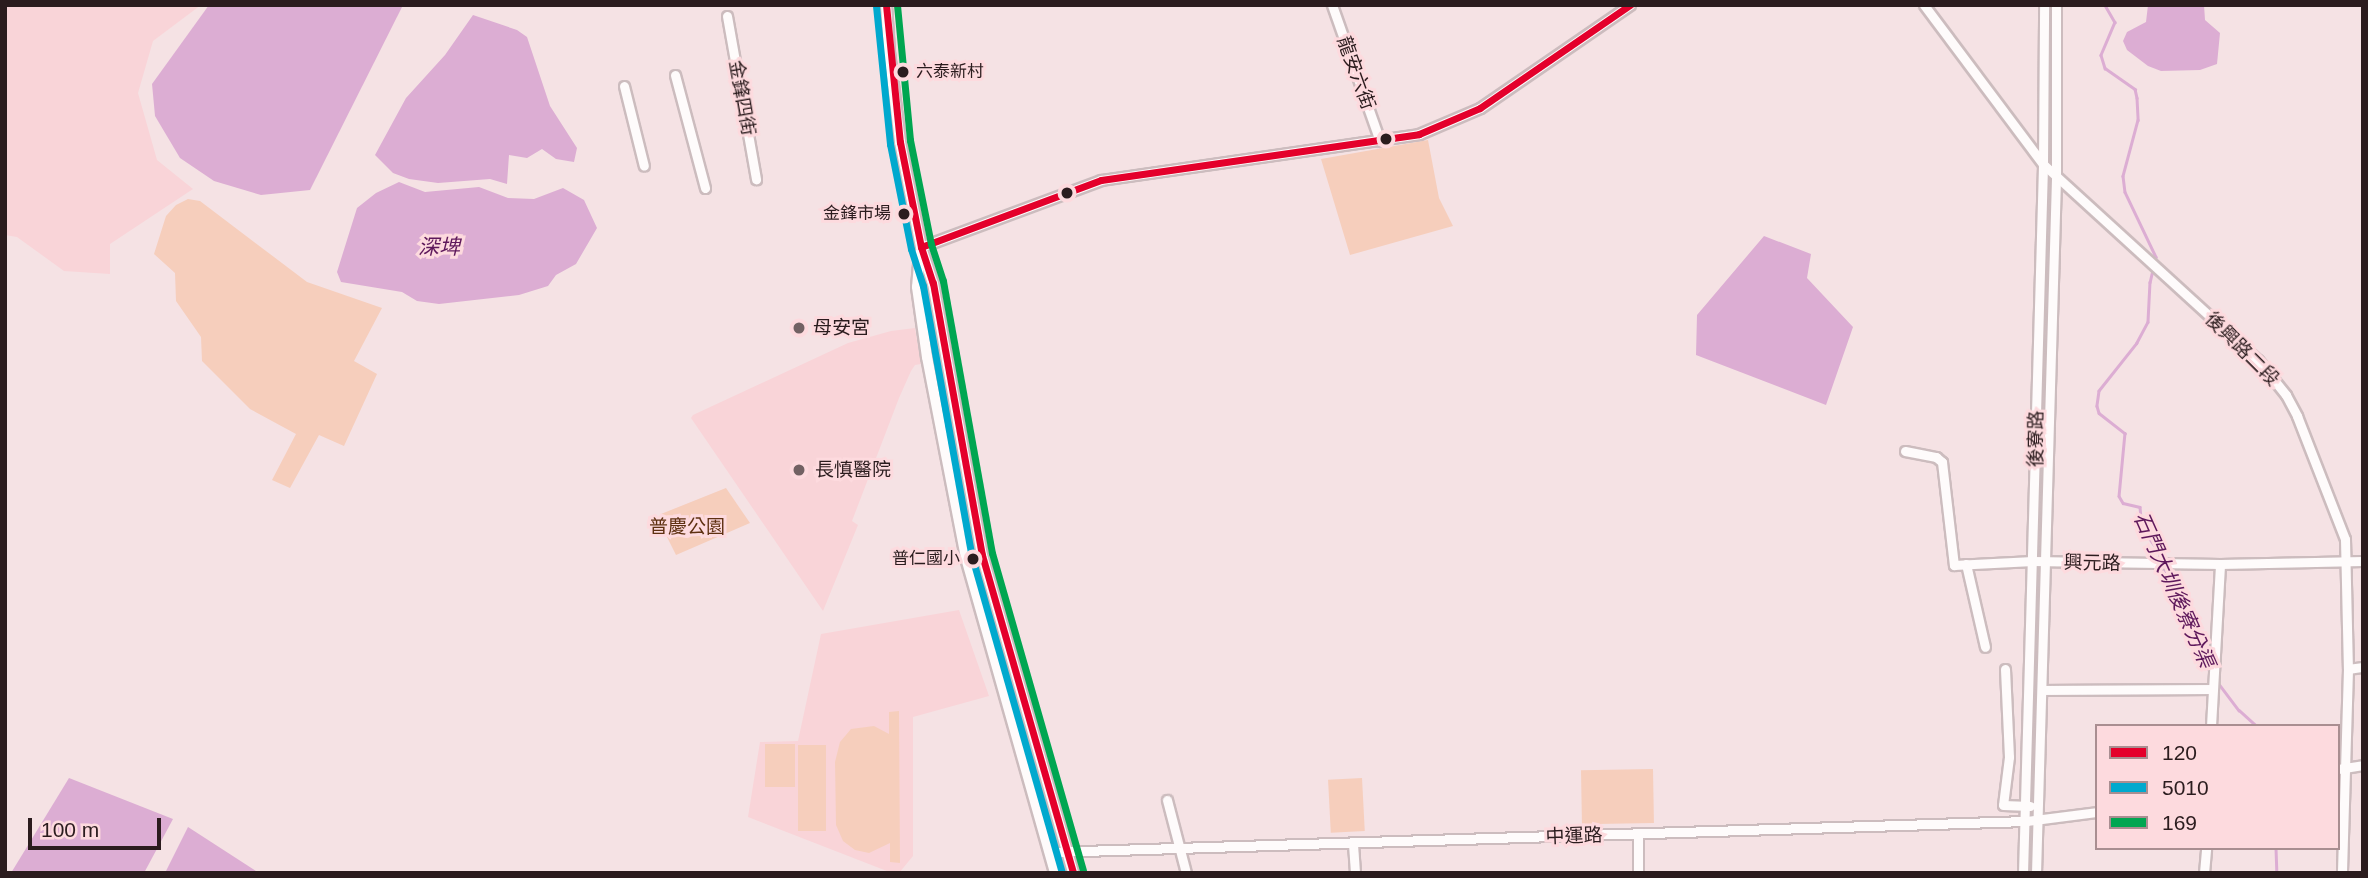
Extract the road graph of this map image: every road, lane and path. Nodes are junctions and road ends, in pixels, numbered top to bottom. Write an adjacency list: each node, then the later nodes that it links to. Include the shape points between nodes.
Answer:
1 (886, 5): 16 (main road, via 900,142)
2 (1332, 5): 10 (street, 龍安六街)
3 (1630, 5): 10 (street, via 1480,108 1419,134)
4 (1924, 5): 11 (street, 後興路二段)
5 (2044, 5): 11 (street, 後寮路)
6 (2056, 5): 13 (street, 後寮路)
7 (727, 16): 14 (street, 金鋒四街)
8 (675, 75): 15 (street)
9 (624, 86): 12 (street)
10 (1380, 141): 16 (street, via 1101,180)
11 (2043, 164): 13 (street, 後興路二段); 18 (street, 後寮路)
12 (644, 166)
13 (2056, 177): 20 (street, 後寮路); 21 (street, 後興路二段, via 2273,377 2316,460 2345,539)
14 (756, 179)
15 (705, 188)
16 (921, 247): 43 (main road, via 933,283 982,555); 44 (main road, via 918,287 926,357 966,558)
17 (1905, 451): 22 (street, 興元路, via 1942,462 1951,559 1954,565)
18 (2033, 561): 20 (street, 興元路); 22 (street, 興元路); 34 (street, 後寮路)
19 (2363, 561): 21 (street, 興元路)
20 (2046, 562): 23 (street, 興元路); 28 (street, 後寮路)
21 (2346, 562): 23 (street, 興元路); 27 (street, 後興路二段)
22 (1966, 564): 24 (street)
23 (2220, 564): 29 (street)
24 (1985, 647)
25 (2363, 667): 27 (street)
26 (2005, 669): 34 (street, via 2009,757 2003,805)
27 (2348, 670): 32 (street, 後興路二段)
28 (2043, 690): 29 (street); 35 (street, 後寮路)
29 (2210, 690): 30 (street)
30 (2211, 724)
31 (2363, 765): 32 (street)
32 (2343, 768): 53 (street, 後興路二段)
33 (1167, 800): 41 (street)
34 (2027, 806): 35 (street); 37 (street, 後寮路)
35 (2040, 806): 38 (street, 後寮路)
36 (2095, 812): 38 (street, 中運路)
37 (2026, 821): 38 (street, 中運路); 39 (street, 中運路); 50 (street, 後寮路)
38 (2039, 821): 51 (street, 後寮路)
39 (1638, 834): 40 (street, 中運路); 49 (street)
40 (1353, 844): 41 (street, 中運路); 48 (street)
41 (1181, 849): 43 (street, 中運路); 47 (street)
42 (2206, 850): 52 (street)
43 (1068, 851): 44 (street, 中運路); 46 (main road)
44 (1051, 852): 45 (main road)
45 (1055, 873)
46 (1073, 873)
47 (1186, 873)
48 (1355, 873)
49 (1638, 873)
50 (2023, 873)
51 (2036, 873)
52 (2204, 873)
53 (2342, 873)

